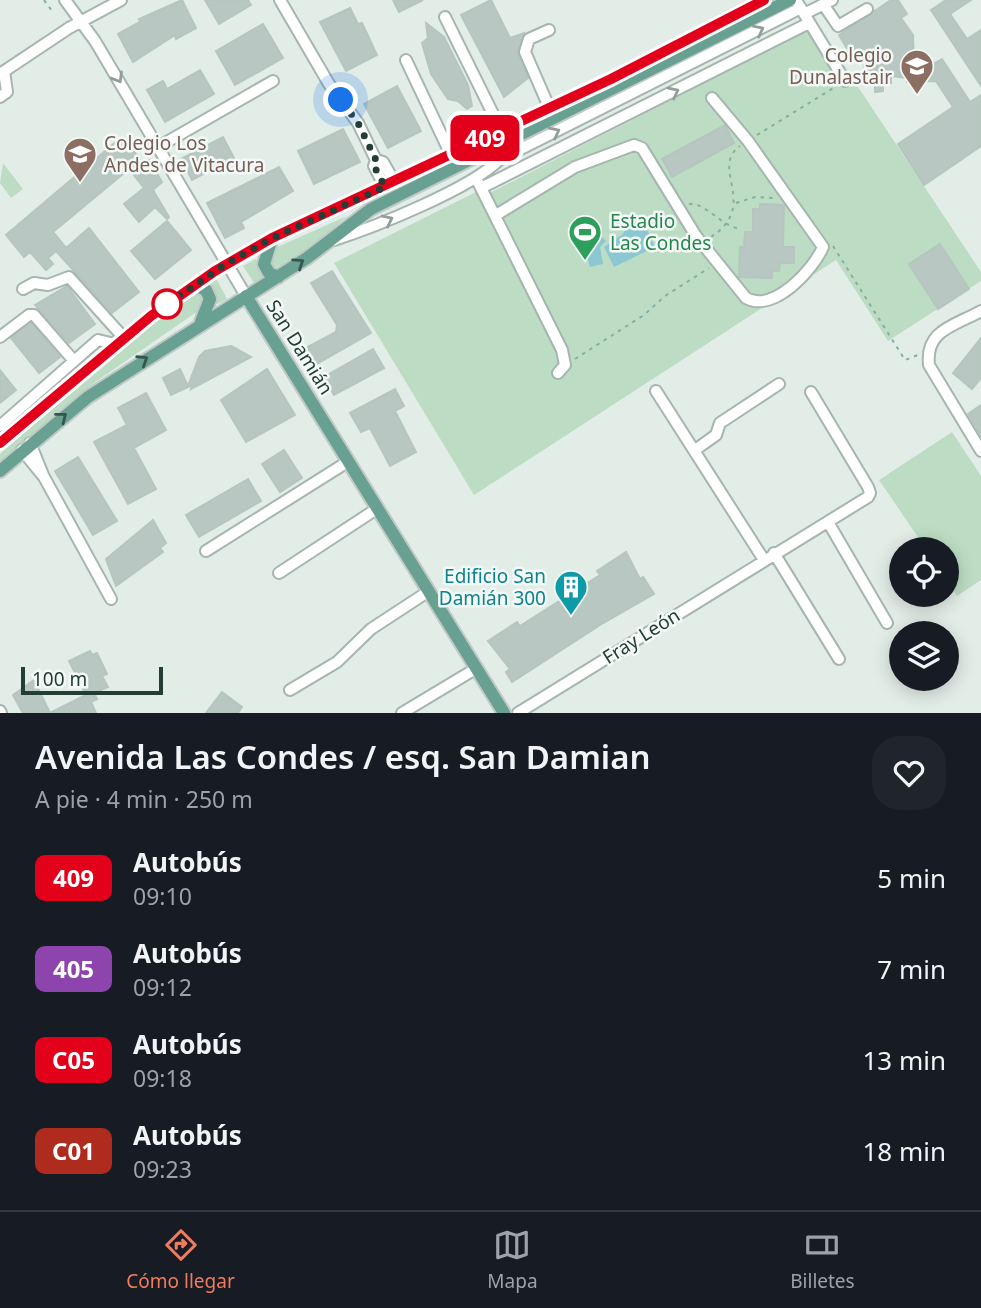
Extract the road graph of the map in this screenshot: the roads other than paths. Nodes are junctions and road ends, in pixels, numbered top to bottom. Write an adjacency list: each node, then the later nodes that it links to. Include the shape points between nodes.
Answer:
1 (65, 0): 9 (street, San Damián)
2 (121, 0): 9 (street)
3 (280, 0): 24 (street, via 328,84 358,123 376,160 383,162)
4 (763, 0): 18 (main road, via 635,68)
5 (827, 2): 6 (street); 7 (street, via 838,26)
6 (800, 9): 14 (street); 15 (street, one-way to 6); 19 (street, one-way to 6); 28 (main road, via 383,202)
7 (867, 9)
8 (445, 17): 20 (street)
9 (80, 22): 12 (street); 21 (street, San Damián, one-way to 21)
10 (549, 30): 18 (street, via 528,39 525,52)
11 (406, 60): 22 (street)
12 (2, 73): 16 (street, via 7,92)
13 (273, 81): 21 (street)
14 (845, 81)
15 (629, 94): 19 (street); 23 (street, one-way to 15, via 499,160)
16 (0, 97)
17 (712, 97): 26 (street, via 823,247 802,276 776,296 758,302 746,298 711,267 708,253 642,148 634,145 575,167)
18 (549, 107): 20 (main road)
19 (637, 111): 25 (street)
20 (501, 130): 22 (main road)
21 (158, 147): 29 (street, San Damián)
22 (451, 155): 24 (main road)
23 (475, 177): 25 (street); 28 (street, one-way to 23, via 381,224)
24 (390, 185): 27 (main road)
25 (481, 188): 26 (street)
26 (496, 215): 39 (street, via 556,338)
27 (272, 238): 29 (main road); 30 (main road, via 264,264)
28 (324, 243): 30 (main road, one-way to 28)
29 (226, 264): 31 (main road); 33 (street, San Damián)
30 (278, 277): 33 (main road)
31 (195, 285): 35 (main road, via 206,290 210,299); 37 (main road)
32 (23, 289): 37 (street, via 71,278)
33 (246, 296): 35 (main road); 48 (main road, San Damián)
34 (981, 311): 47 (street, via 932,338 927,351 929,365)
35 (199, 324): 45 (main road, one-way to 35, via 88,397)
36 (0, 337): 38 (street, via 34,315)
37 (119, 341): 38 (street, via 98,340); 44 (main road)
38 (74, 361): 43 (street)
39 (562, 369)
40 (779, 384): 46 (street, via 720,423 716,435)
41 (656, 391): 46 (street)
42 (811, 392): 51 (street, Fray León, via 870,493)
43 (0, 426)
44 (0, 443)
45 (26, 447): 49 (main road); 57 (street)
46 (695, 450): 54 (street)
47 (981, 452)
48 (349, 461): 50 (main road, San Damián); 52 (street)
49 (0, 471)
50 (378, 508): 55 (street); 56 (main road, San Damián)
51 (828, 522): 53 (street, Fray León); 58 (street)
52 (206, 551)
53 (774, 553): 54 (street, Fray León); 59 (street)
54 (764, 560): 64 (street, Fray León)
55 (279, 573)
56 (429, 591): 60 (main road, San Damián); 61 (street, via 371,629 337,662)
57 (111, 599)
58 (887, 622)
59 (839, 659)
60 (477, 668): 62 (street); 63 (main road, San Damián)
61 (290, 691)
62 (402, 713)
63 (504, 713)
64 (518, 713)

